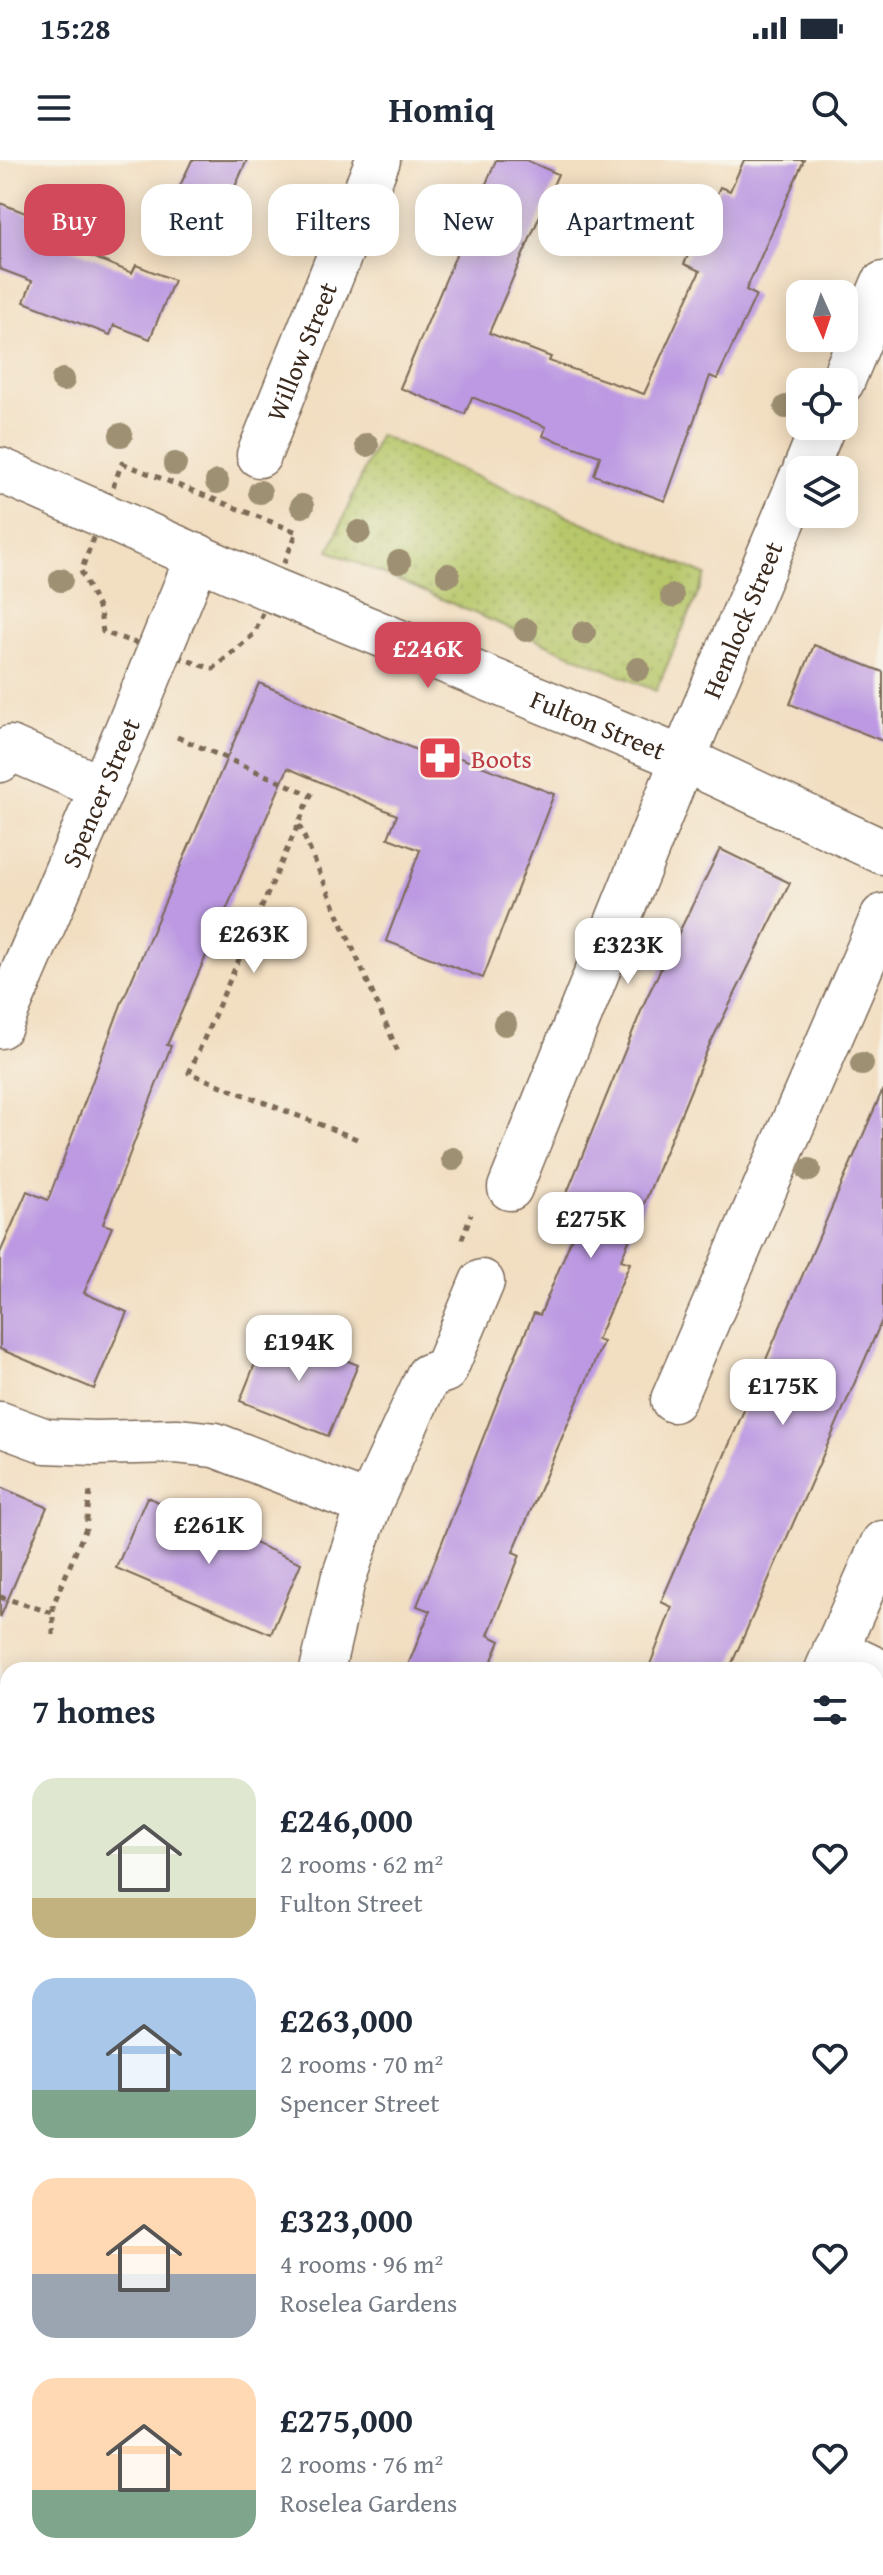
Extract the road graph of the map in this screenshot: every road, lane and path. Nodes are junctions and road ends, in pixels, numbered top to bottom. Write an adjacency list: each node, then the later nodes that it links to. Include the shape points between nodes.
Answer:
1 (378, 160): 4 (street, Willow Street)
2 (883, 284): 3 (street)
3 (848, 368)
4 (259, 455)
5 (0, 470): 7 (street, Fulton Street)
6 (786, 514): 9 (street, Hemlock Street)
7 (198, 556): 8 (street, Spencer Street); 9 (street, Fulton Street)
8 (132, 718): 11 (street, Spencer Street); 12 (path, via 311,795)
9 (683, 759): 13 (street, Fulton Street); 18 (street, Hemlock Street)
10 (0, 760): 11 (street, via 10,748)
11 (102, 788): 15 (street, Spencer Street)
12 (299, 824): 16 (path); 17 (path, via 189,1073)
13 (883, 852)
14 (883, 916): 20 (street)
15 (0, 1026)
16 (399, 1054)
17 (362, 1141)
18 (510, 1188)
19 (482, 1282): 23 (street, via 445,1370 428,1376)
20 (673, 1400)
21 (0, 1424): 22 (street, via 46,1441)
22 (95, 1443): 23 (street, via 215,1445); 26 (path, via 86,1528)
23 (369, 1505): 29 (street, via 343,1580)
24 (883, 1543): 28 (street)
25 (0, 1597): 26 (path)
26 (53, 1613): 27 (path)
27 (53, 1635)
28 (831, 1660)
29 (324, 1662)

